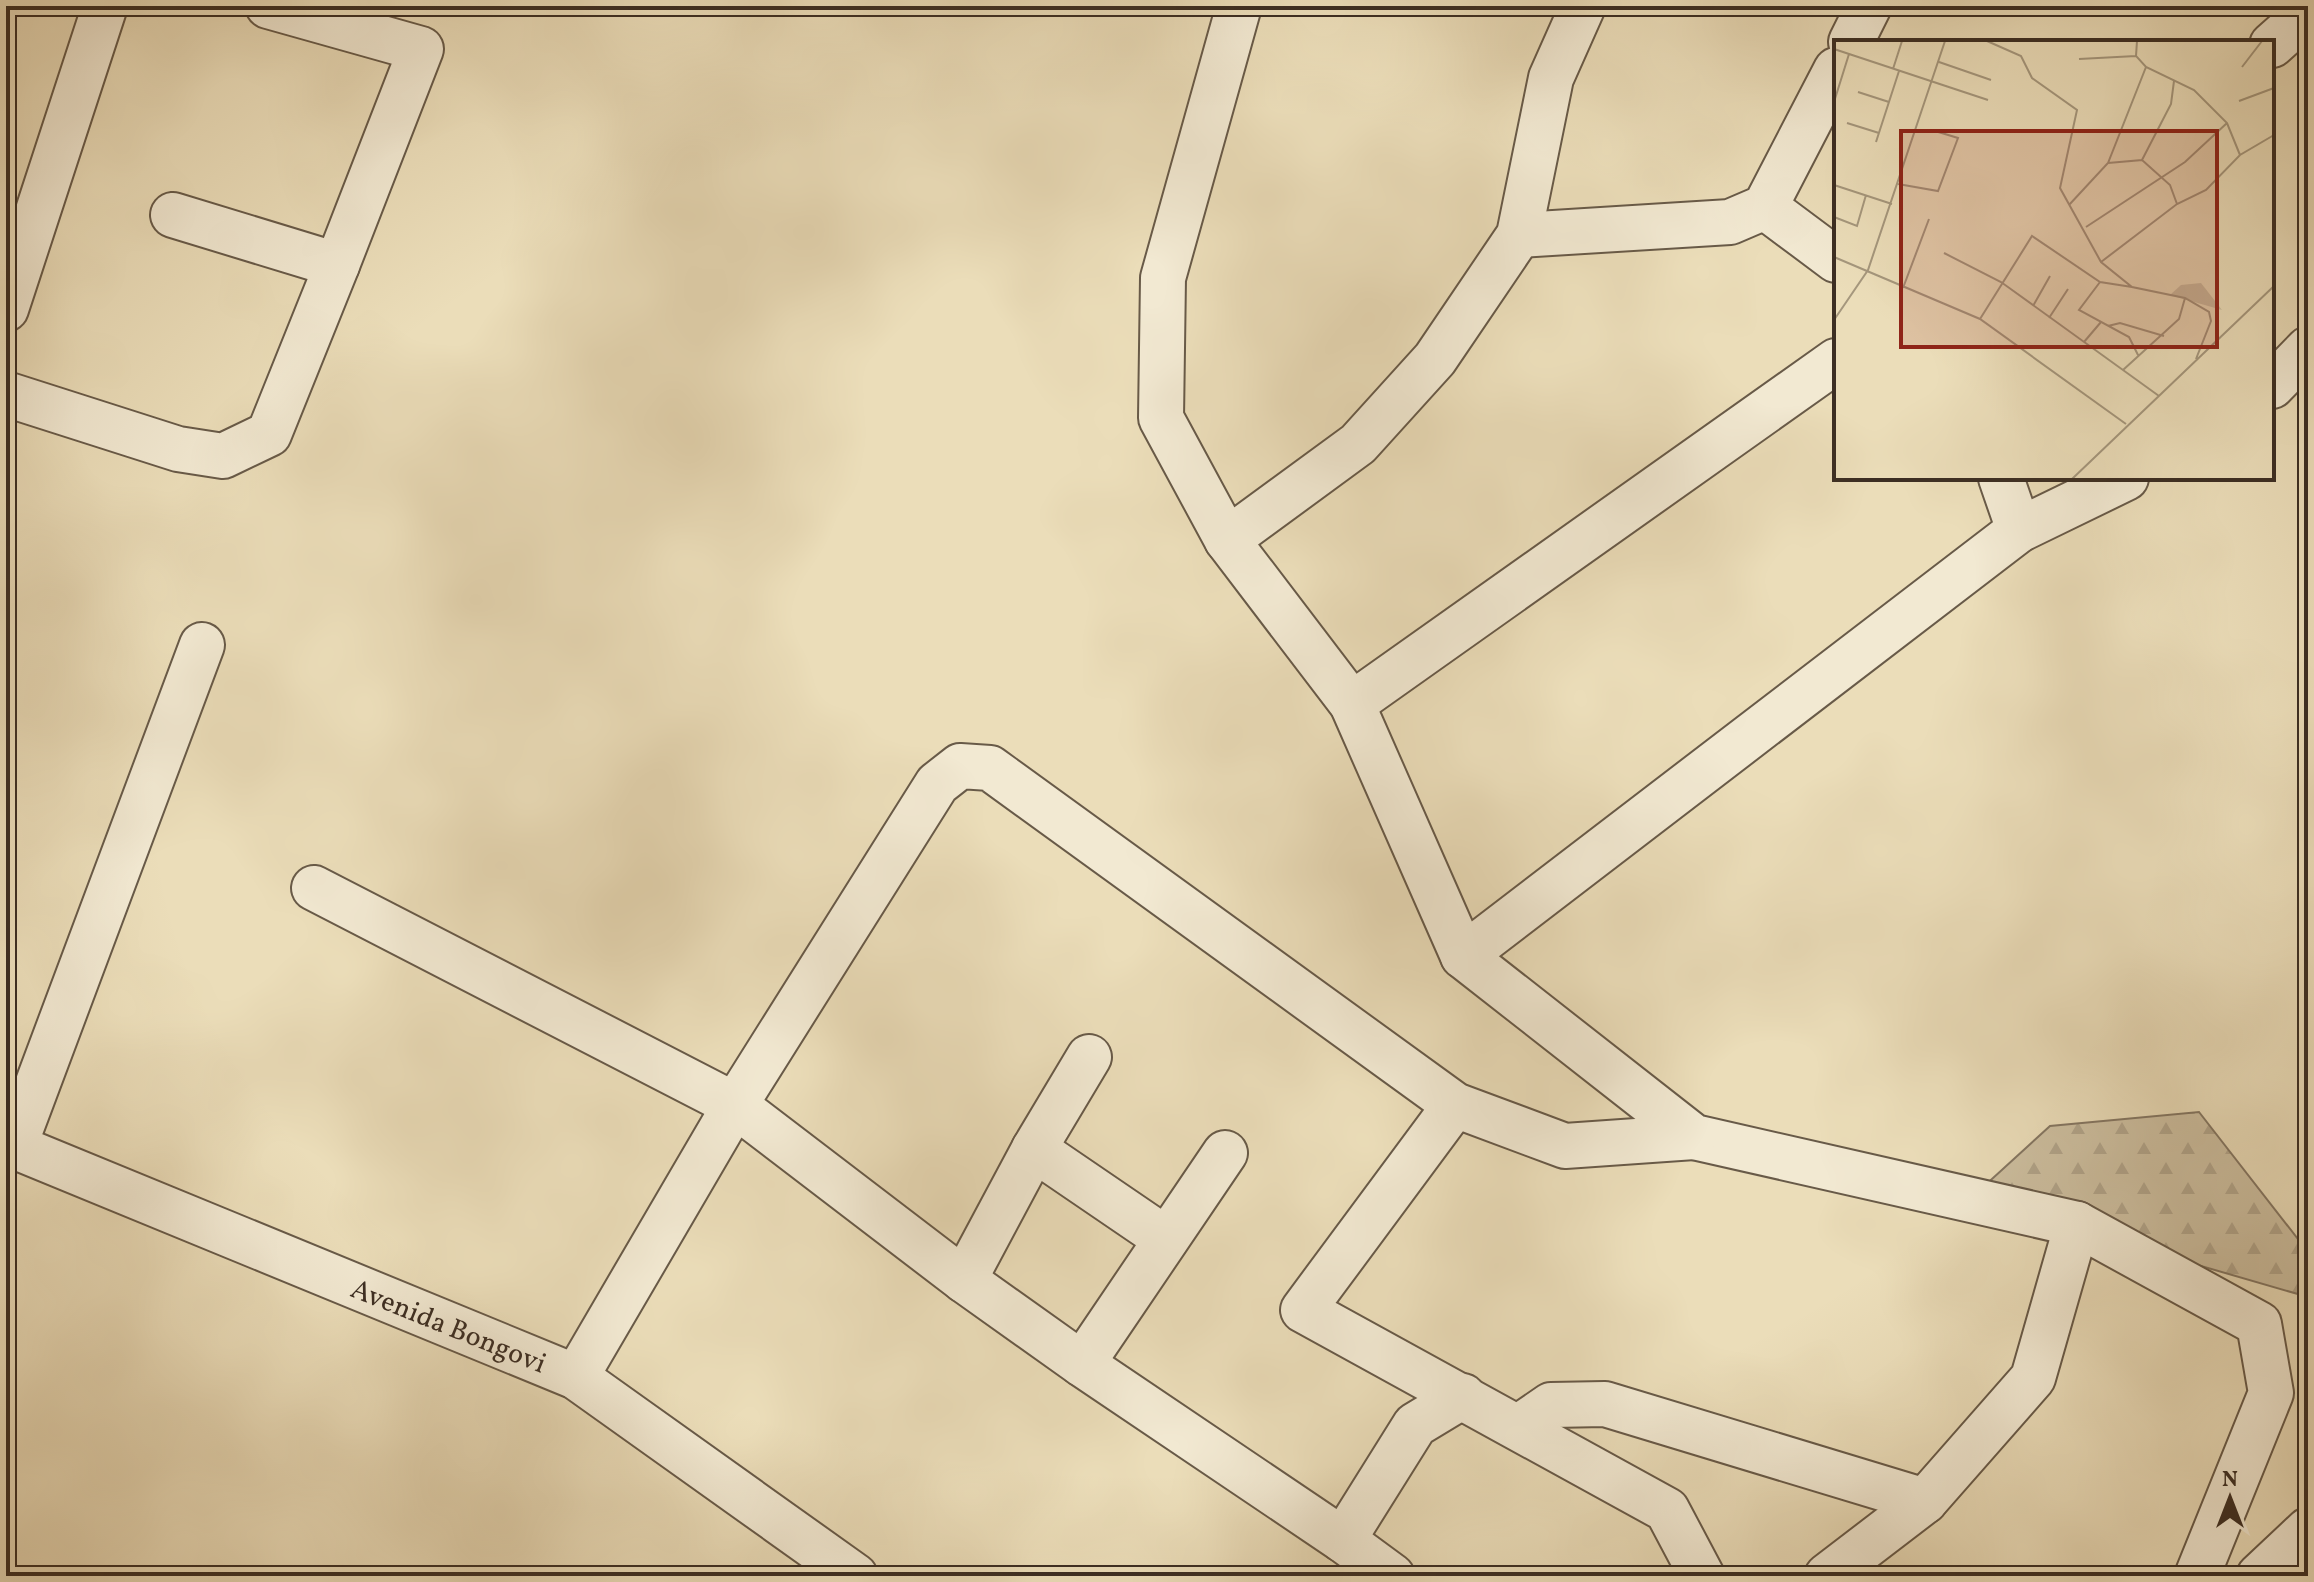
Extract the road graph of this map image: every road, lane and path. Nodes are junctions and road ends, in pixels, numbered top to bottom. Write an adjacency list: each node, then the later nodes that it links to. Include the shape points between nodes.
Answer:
1 (105, 6): 15 (street)
2 (268, 6): 14 (street, via 421,49)
3 (1239, 6): 23 (street, via 1163,278 1161,418)
4 (1583, 6): 12 (street, via 1551,78)
5 (1869, 6): 7 (street)
6 (2308, 13): 8 (street)
7 (1852, 40)
8 (2274, 43)
9 (1834, 74): 10 (street)
10 (1765, 207): 12 (street, via 1730,222); 13 (street)
11 (173, 215): 14 (street)
12 (1519, 235): 23 (street, via 1435,359 1358,444)
13 (1834, 259)
14 (337, 265): 19 (street, via 269,434 223,456 178,449)
15 (6, 309)
16 (2308, 349): 18 (street)
17 (1834, 362): 25 (street)
18 (2274, 384)
19 (6, 394)
20 (2002, 480): 22 (street)
21 (2122, 480): 22 (street)
22 (2019, 530): 27 (street)
23 (1227, 540): 25 (street)
24 (202, 645): 32 (street)
25 (1352, 704): 27 (street)
26 (314, 888): 29 (street)
27 (1463, 956): 31 (street)
28 (1089, 1057): 33 (street)
29 (735, 1105): 30 (street, via 937,784 960,766 990,768); 37 (street); 39 (street)
30 (1455, 1105): 31 (street, via 1565,1146); 40 (street, via 1303,1310)
31 (1694, 1137): 35 (street)
32 (10, 1145): 39 (street, Avenida Bongovi)
33 (1034, 1149): 36 (street); 37 (street)
34 (1225, 1153): 36 (street)
35 (2077, 1224): 42 (street, via 2033,1378); 49 (street, via 2259,1324 2271,1393)
36 (1166, 1239): 38 (street)
37 (964, 1280): 38 (street)
38 (1082, 1364): 44 (street)
39 (576, 1377): 45 (street, Avenida Bongovi)
40 (1463, 1396): 41 (street); 44 (street, via 1415,1425)
41 (1519, 1427): 42 (street, via 1551,1405 1605,1404); 47 (street, via 1667,1510)
42 (1925, 1501): 48 (street)
43 (2308, 1530): 50 (street)
44 (1343, 1540): 46 (street)
45 (855, 1576)
46 (1392, 1576)
47 (1702, 1576)
48 (1827, 1576)
49 (2197, 1576)
50 (2259, 1576)

